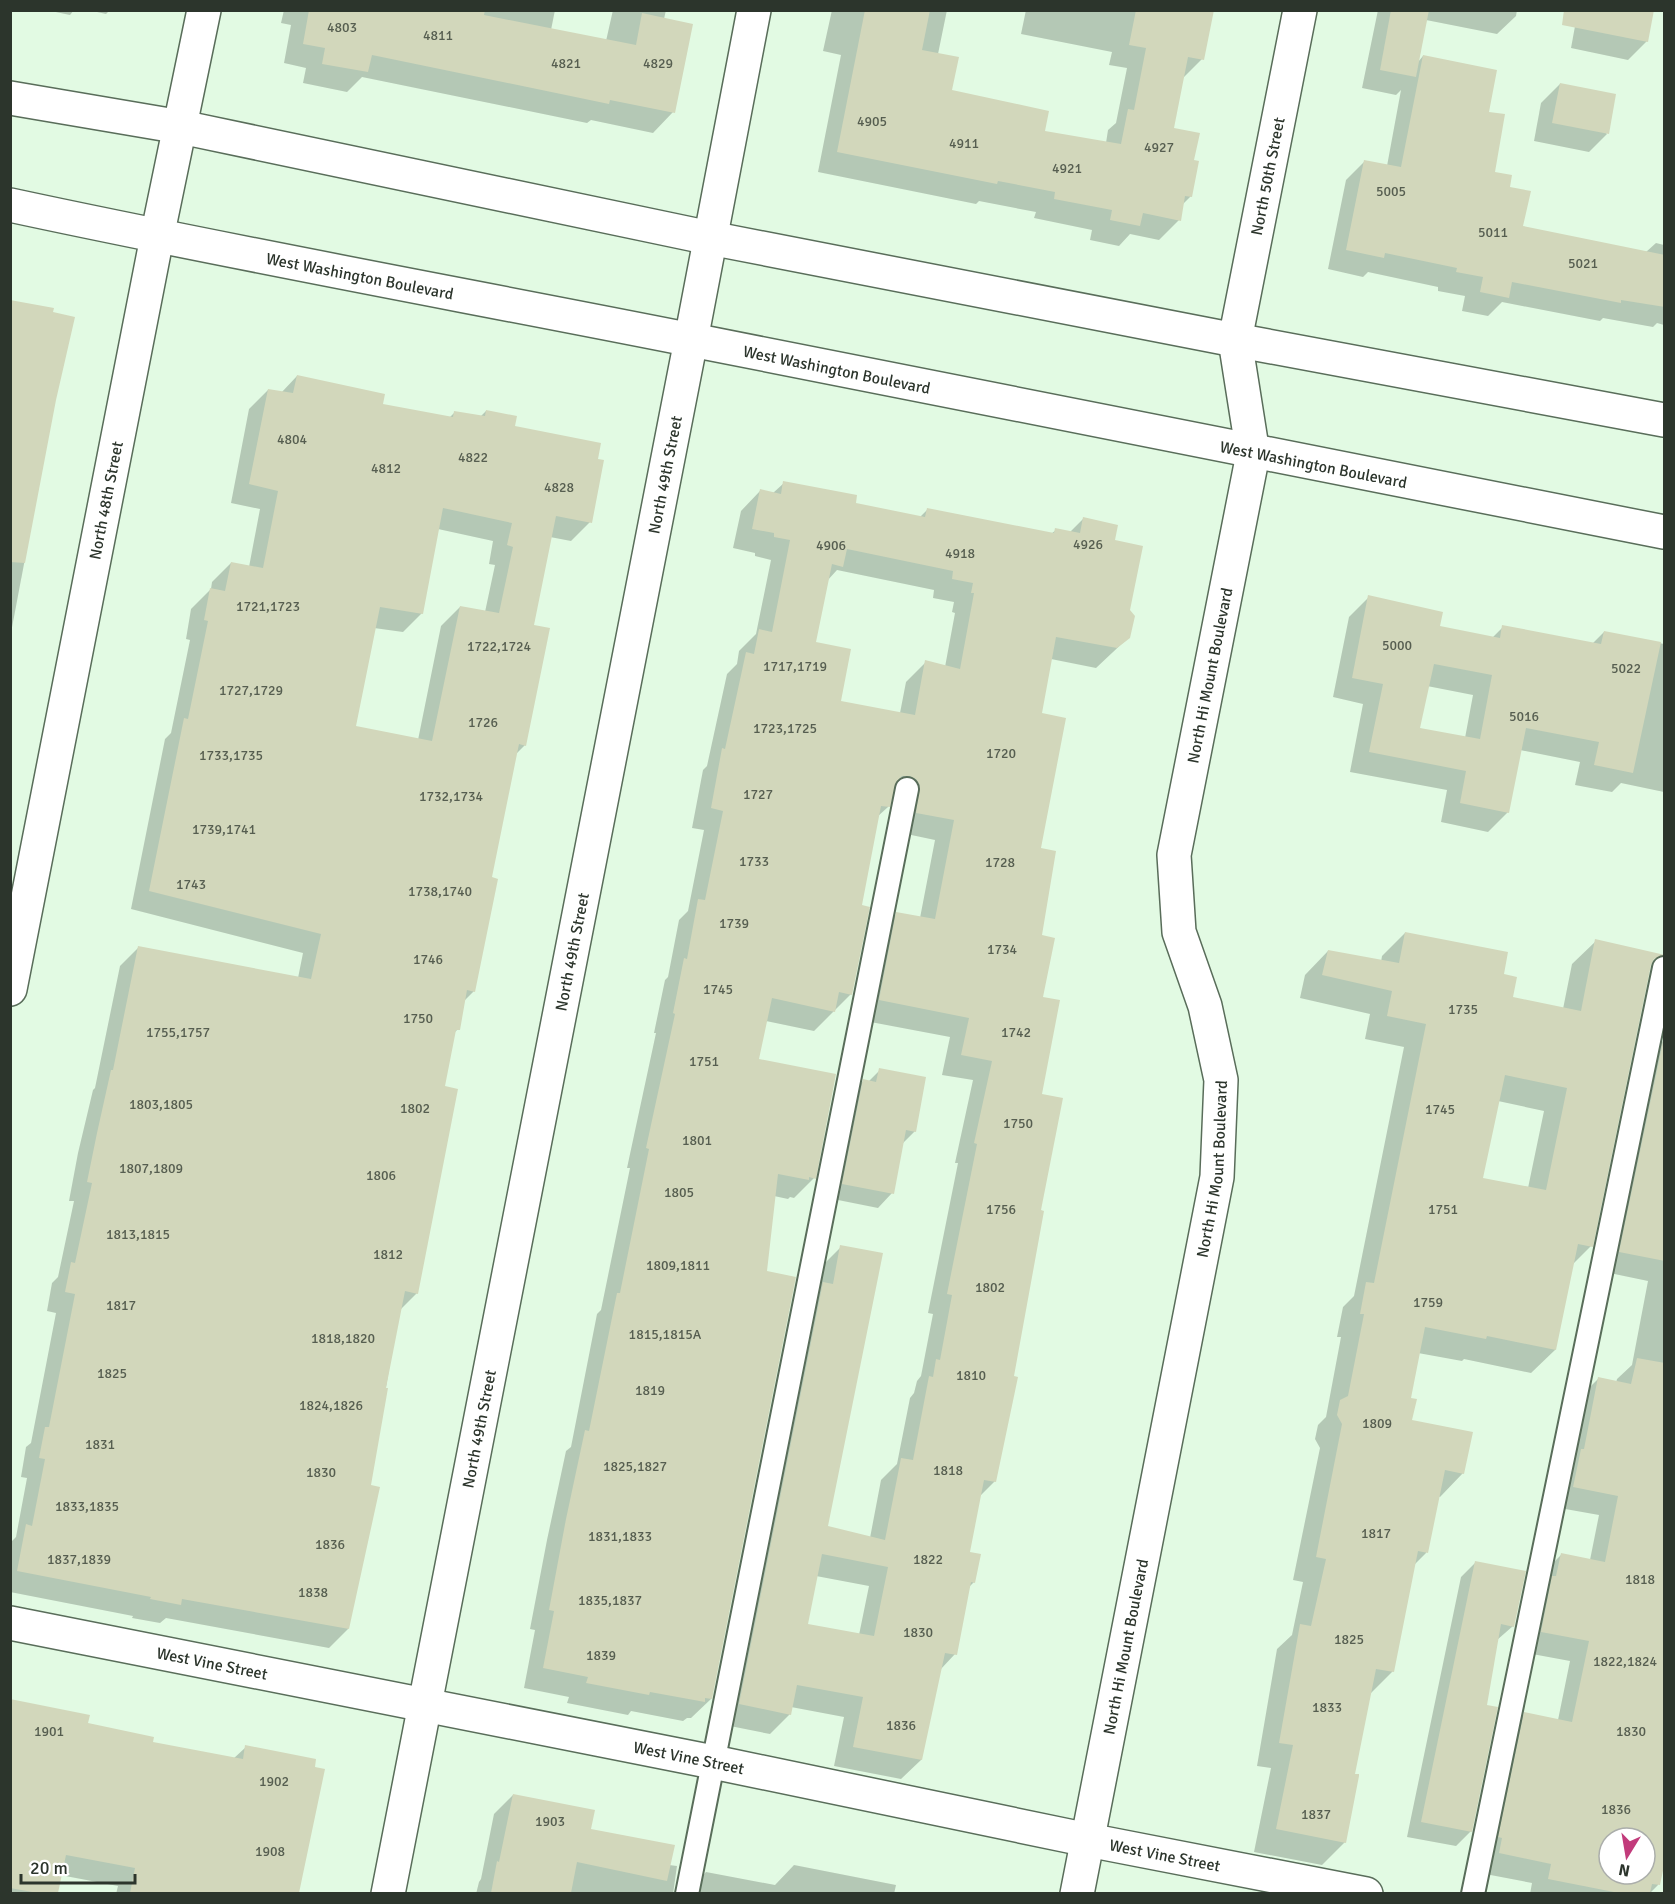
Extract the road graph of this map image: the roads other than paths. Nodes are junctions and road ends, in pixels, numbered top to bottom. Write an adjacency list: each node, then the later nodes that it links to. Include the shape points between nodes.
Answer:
1 (204, 10): 5 (street, North 48th Street)
2 (754, 10): 8 (street, North 49th Street)
3 (1300, 10): 10 (street, North 50th Street)
4 (10, 98): 5 (street)
5 (181, 127): 7 (street, North 48th Street); 8 (street)
6 (10, 204): 7 (street, West Washington Boulevard)
7 (157, 237): 9 (street, West Washington Boulevard); 16 (street, North 48th Street)
8 (710, 238): 9 (street, North 49th Street); 10 (street)
9 (691, 340): 12 (street, West Washington Boulevard); 18 (street, North 49th Street)
10 (1235, 340): 11 (street); 12 (street, North Hi Mount Boulevard)
11 (1665, 420)
12 (1253, 454): 13 (street, West Washington Boulevard); 20 (street, North Hi Mount Boulevard, via 1174,855 1179,932 1205,1006 1221,1080 1217,1177)
13 (1665, 532)
14 (907, 789): 19 (lane)
15 (1665, 968): 25 (lane)
16 (10, 989)
17 (10, 1623): 18 (street, West Vine Street)
18 (425, 1705): 19 (street, West Vine Street); 21 (street, North 49th Street)
19 (713, 1762): 20 (street, West Vine Street); 22 (lane)
20 (1088, 1840): 23 (street, North Hi Mount Boulevard); 24 (street, West Vine Street)
21 (388, 1893)
22 (687, 1893)
23 (1077, 1893)
24 (1366, 1893)
25 (1473, 1893)

